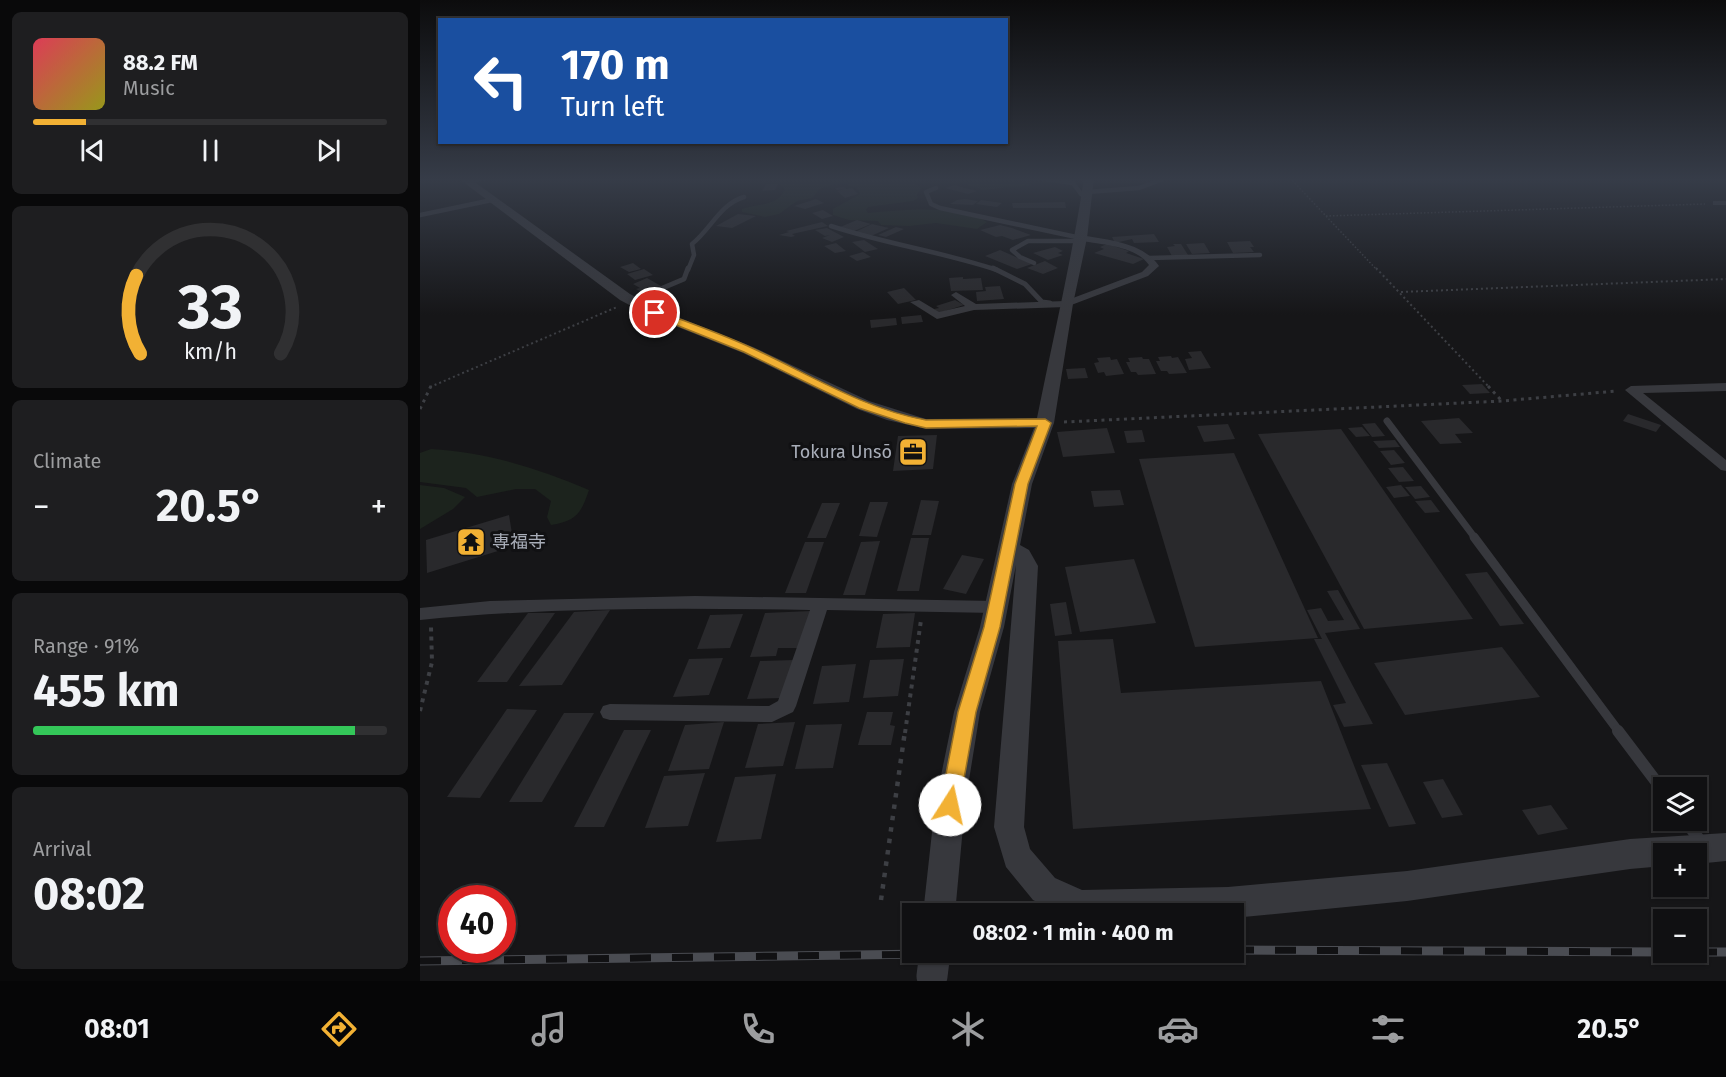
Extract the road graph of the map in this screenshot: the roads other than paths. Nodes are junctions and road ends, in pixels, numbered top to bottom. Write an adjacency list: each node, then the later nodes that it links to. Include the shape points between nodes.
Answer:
1 (527, 224): 11 (street)
2 (712, 224): 11 (lane, via 692,244 694,255 684,279)
3 (1012, 224): 6 (lane)
4 (1083, 224): 6 (street)
5 (831, 226): 13 (lane, via 1004,272 1025,284 1042,302)
6 (1081, 239): 8 (street, via 1123,247); 9 (lane, via 1064,244 1037,238 1017,244 1012,250); 13 (street)
7 (1260, 255): 8 (lane)
8 (1149, 258): 13 (street, via 1154,266 1145,274)
9 (1034, 263)
10 (956, 296): 14 (street)
11 (633, 301): 17 (street, via 893,416 926,424)
12 (915, 302): 14 (street, via 937,316)
13 (1060, 304): 14 (street); 17 (street)
14 (974, 307)
15 (1726, 387): 18 (street, via 1631,390)
16 (1387, 421): 24 (lane)
17 (1045, 423): 19 (street, via 1022,484)
18 (1726, 467)
19 (1008, 547): 21 (street); 26 (street, via 1021,555 1027,566 1009,827 1017,857 1044,889 1081,906 1228,903 1407,886 1630,854)
20 (821, 603): 21 (street); 22 (street, via 501,607); 23 (street, via 786,706 772,714)
21 (996, 607): 27 (street, via 967,712 950,805)
22 (426, 614)
23 (610, 712)
24 (1653, 777)
25 (1698, 831): 26 (lane)
26 (1716, 847)
27 (940, 903)

